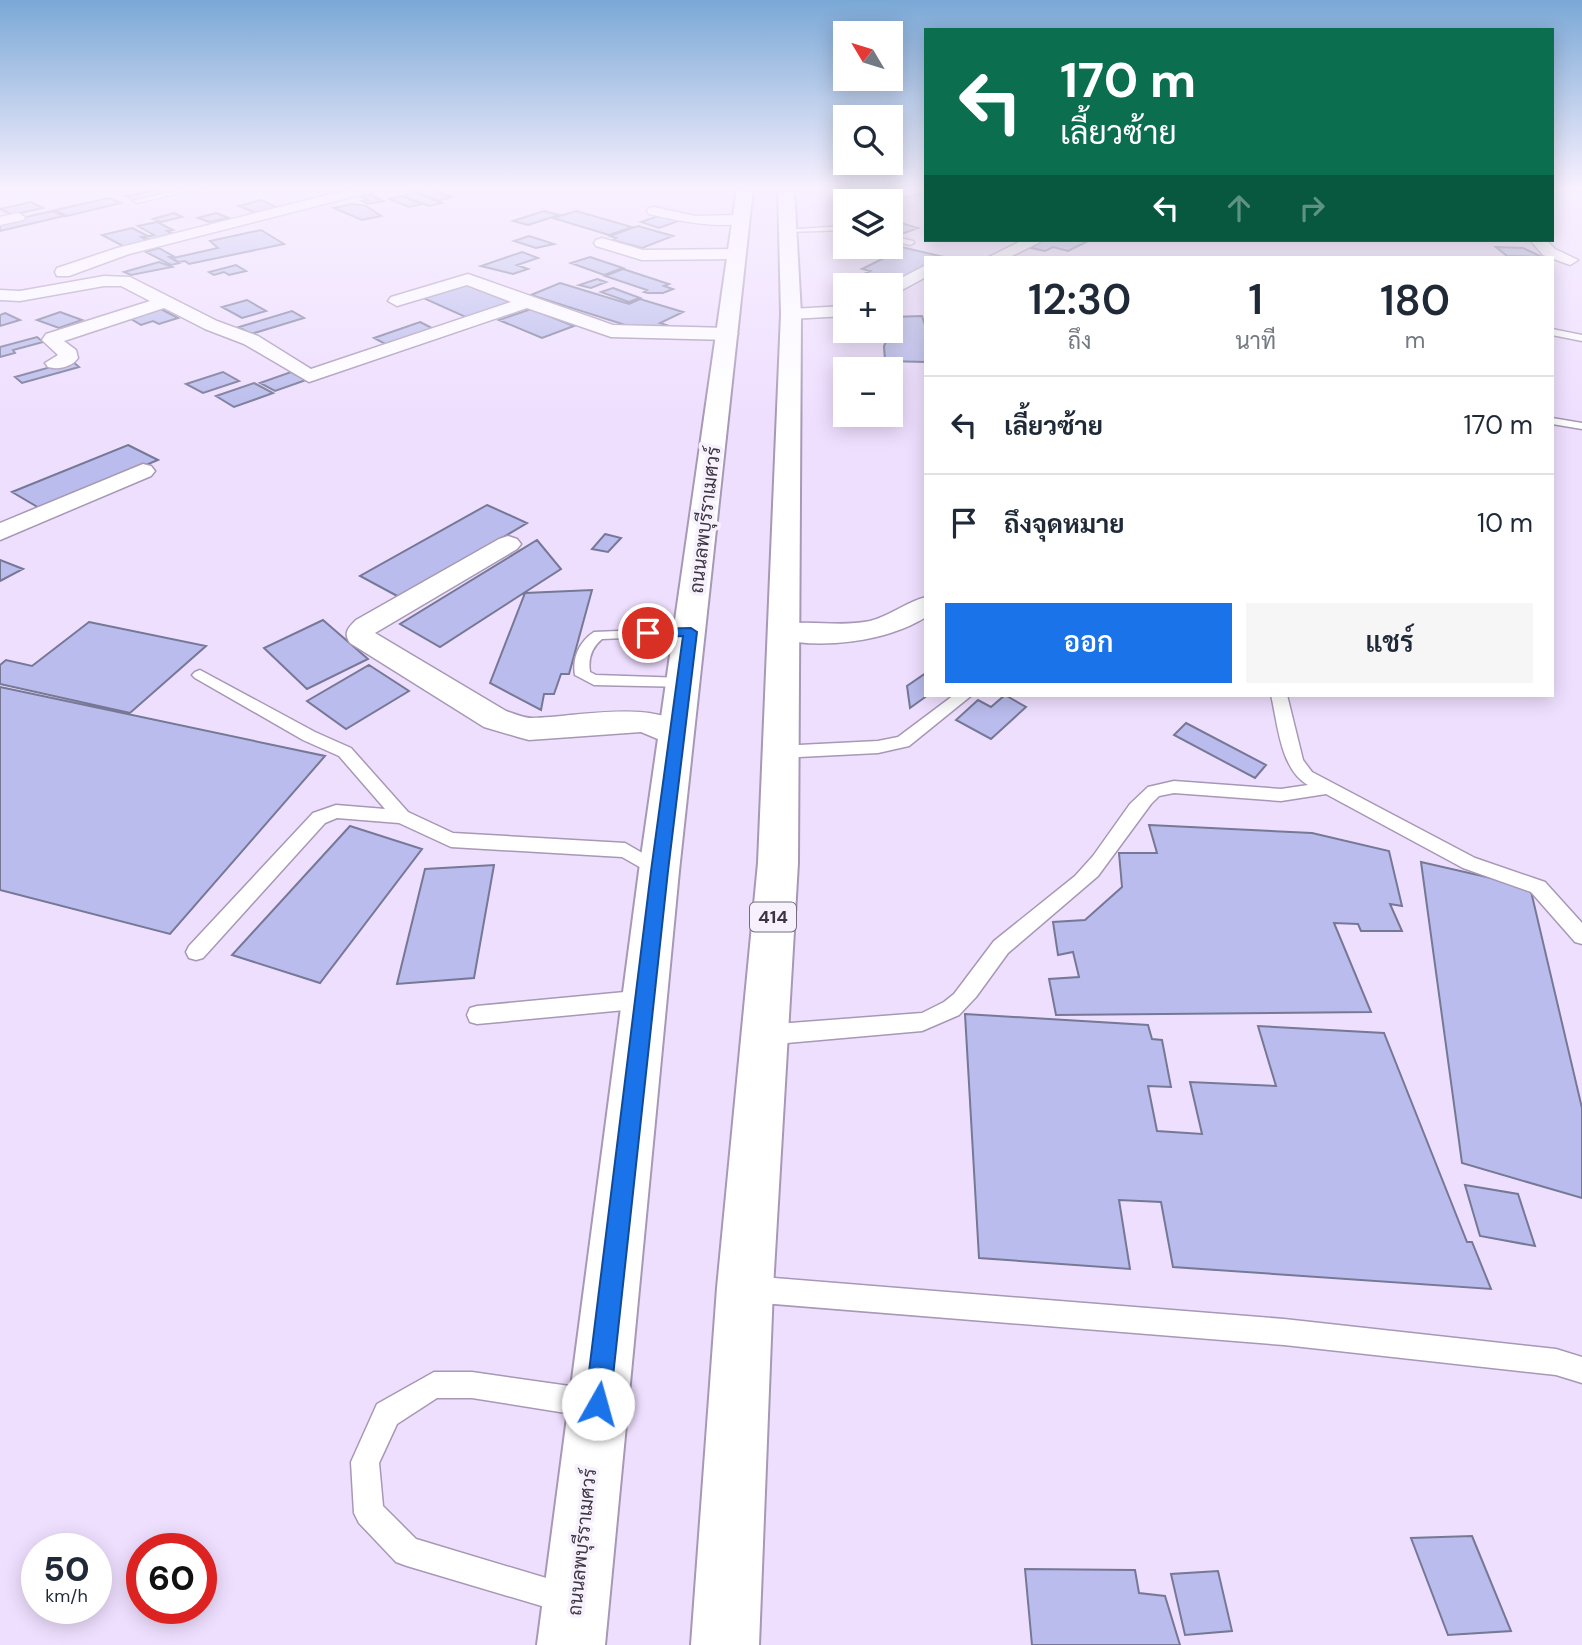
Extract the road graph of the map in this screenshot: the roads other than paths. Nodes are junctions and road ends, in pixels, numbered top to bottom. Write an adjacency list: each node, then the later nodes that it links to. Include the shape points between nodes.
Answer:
1 (81, 265): 6 (street)
2 (736, 265): 13 (main road, ถนนลพบุรีราเมศวร์)
3 (789, 265): 11 (main road, 414)
4 (924, 271): 5 (street)
5 (903, 283)
6 (0, 295): 8 (street, via 20,296 117,280)
7 (397, 301): 9 (street, via 468,279)
8 (165, 302): 9 (street, via 251,340 309,376); 15 (street, via 57,335 51,340 69,354)
9 (527, 302): 13 (street, via 611,331)
10 (833, 312): 11 (street)
11 (791, 314): 23 (main road, 414)
12 (1554, 332): 14 (lane)
13 (729, 334): 22 (main road, ถนนลพบุรีราเมศวร์)
14 (1582, 338)
15 (55, 363)
16 (1554, 421): 17 (lane)
17 (1582, 426)
18 (143, 471): 19 (street)
19 (0, 531)
20 (508, 544): 28 (street, via 366,626 360,636 495,719 529,729 645,721)
21 (924, 607): 23 (street, via 874,631)
22 (691, 632): 25 (main road, ถนนลพบุรีราเมศวร์); 25 (lane, via 599,635 587,643 581,667 583,675 594,680)
23 (785, 632): 29 (main road, 414)
24 (201, 675): 31 (lane, via 345,752)
25 (684, 683): 28 (main road, ถนนลพบุรีราเมศวร์)
26 (961, 697): 29 (lane, via 903,742 890,746)
27 (1280, 697): 30 (lane, via 1297,766)
28 (677, 736): 32 (main road, ถนนลพบุรีราเมศวร์)
29 (779, 752): 37 (main road, 414, via 778,863)
30 (1325, 788): 33 (lane, via 1469,863 1538,887); 37 (lane, via 1281,795 1174,787 1154,791 1093,869 999,948 960,1003 945,1016 922,1022)
31 (402, 817): 32 (lane, via 451,840 625,850); 34 (lane, via 336,811 319,818)
32 (659, 871): 35 (main road, ถนนลพบุรีราเมศวร์)
33 (1582, 936)
34 (196, 952)
35 (646, 999): 36 (lane); 40 (main road, ถนนลพบุรีราเมศวร์)
36 (477, 1015)
37 (764, 1034): 38 (main road, 414)
38 (745, 1288): 39 (lane, via 1284,1332 1556,1362); 43 (main road, 414)
39 (1582, 1370)
40 (598, 1404): 41 (main road, ถนนลพบุรีราเมศวร์); 41 (lane, via 472,1385 434,1385 387,1414 365,1462 369,1513 407,1551)
41 (575, 1601): 42 (main road, ถนนลพบุรีราเมศวร์)
42 (571, 1645)
43 (725, 1645)

